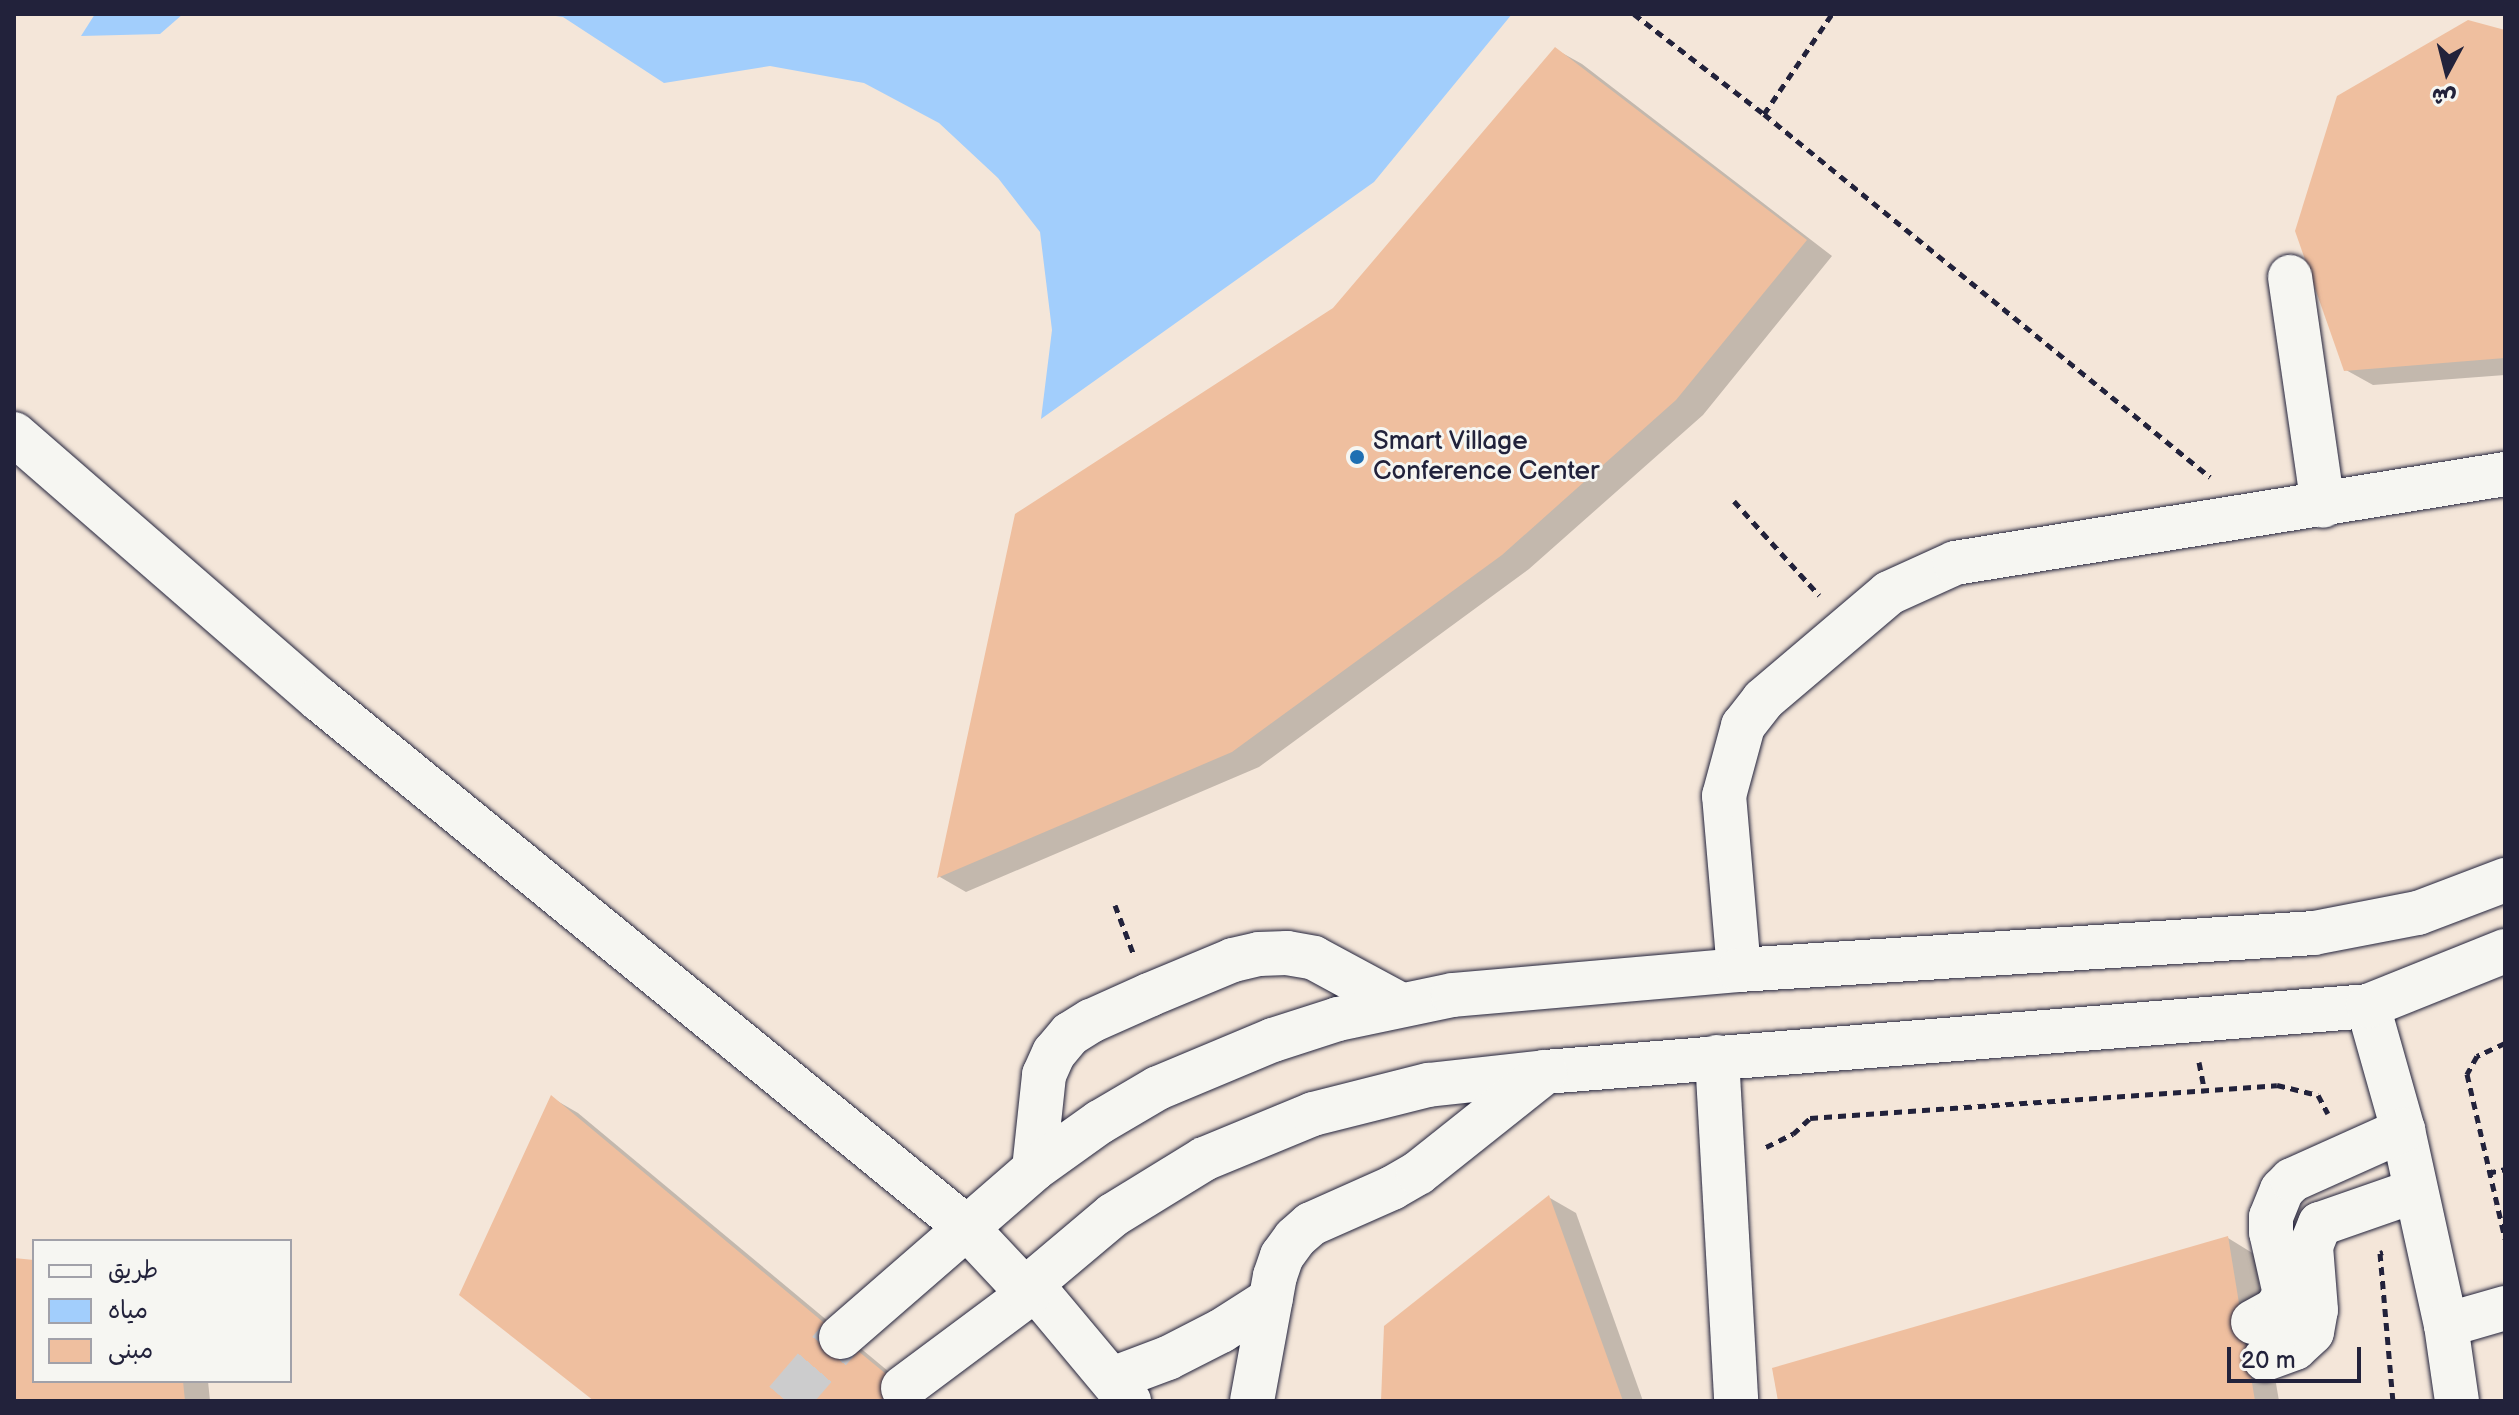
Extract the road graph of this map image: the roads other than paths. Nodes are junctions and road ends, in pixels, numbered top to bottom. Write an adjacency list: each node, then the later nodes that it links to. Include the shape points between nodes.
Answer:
1 (2290, 277): 4 (street)
2 (14, 434): 15 (street, via 319,699)
3 (2505, 474): 4 (street)
4 (2323, 506): 7 (street, via 1955,563 1889,593 1763,700 1743,726 1724,796)
5 (2505, 880): 7 (street, via 2418,913 2314,933)
6 (2505, 951): 9 (street)
7 (1739, 970): 8 (street)
8 (1399, 1004): 13 (street, via 1273,1040 1158,1088); 13 (street, via 1314,958 1259,954 1233,960 1091,1021 1070,1034 1044,1075)
9 (2368, 1006): 10 (street); 12 (street)
10 (1717, 1057): 11 (street); 24 (street)
11 (1545, 1072): 16 (street, via 1428,1085 1327,1110 1204,1159 1113,1215); 17 (street, via 1418,1173 1311,1224 1282,1256)
12 (2403, 1130): 14 (street); 14 (street, via 2292,1180 2282,1190 2271,1232 2285,1294 2259,1340 2295,1348 2312,1332 2316,1310 2311,1246 2320,1224)
13 (1034, 1169): 15 (street)
14 (2415, 1191): 19 (street)
15 (966, 1227): 16 (street); 20 (street)
16 (1030, 1289): 21 (street); 22 (street)
17 (1271, 1299): 22 (street); 23 (street)
18 (2505, 1308): 19 (street)
19 (2446, 1325): 25 (street)
20 (841, 1337)
21 (903, 1388)
22 (1121, 1390)
23 (1252, 1401)
24 (1736, 1401)
25 (2457, 1401)

